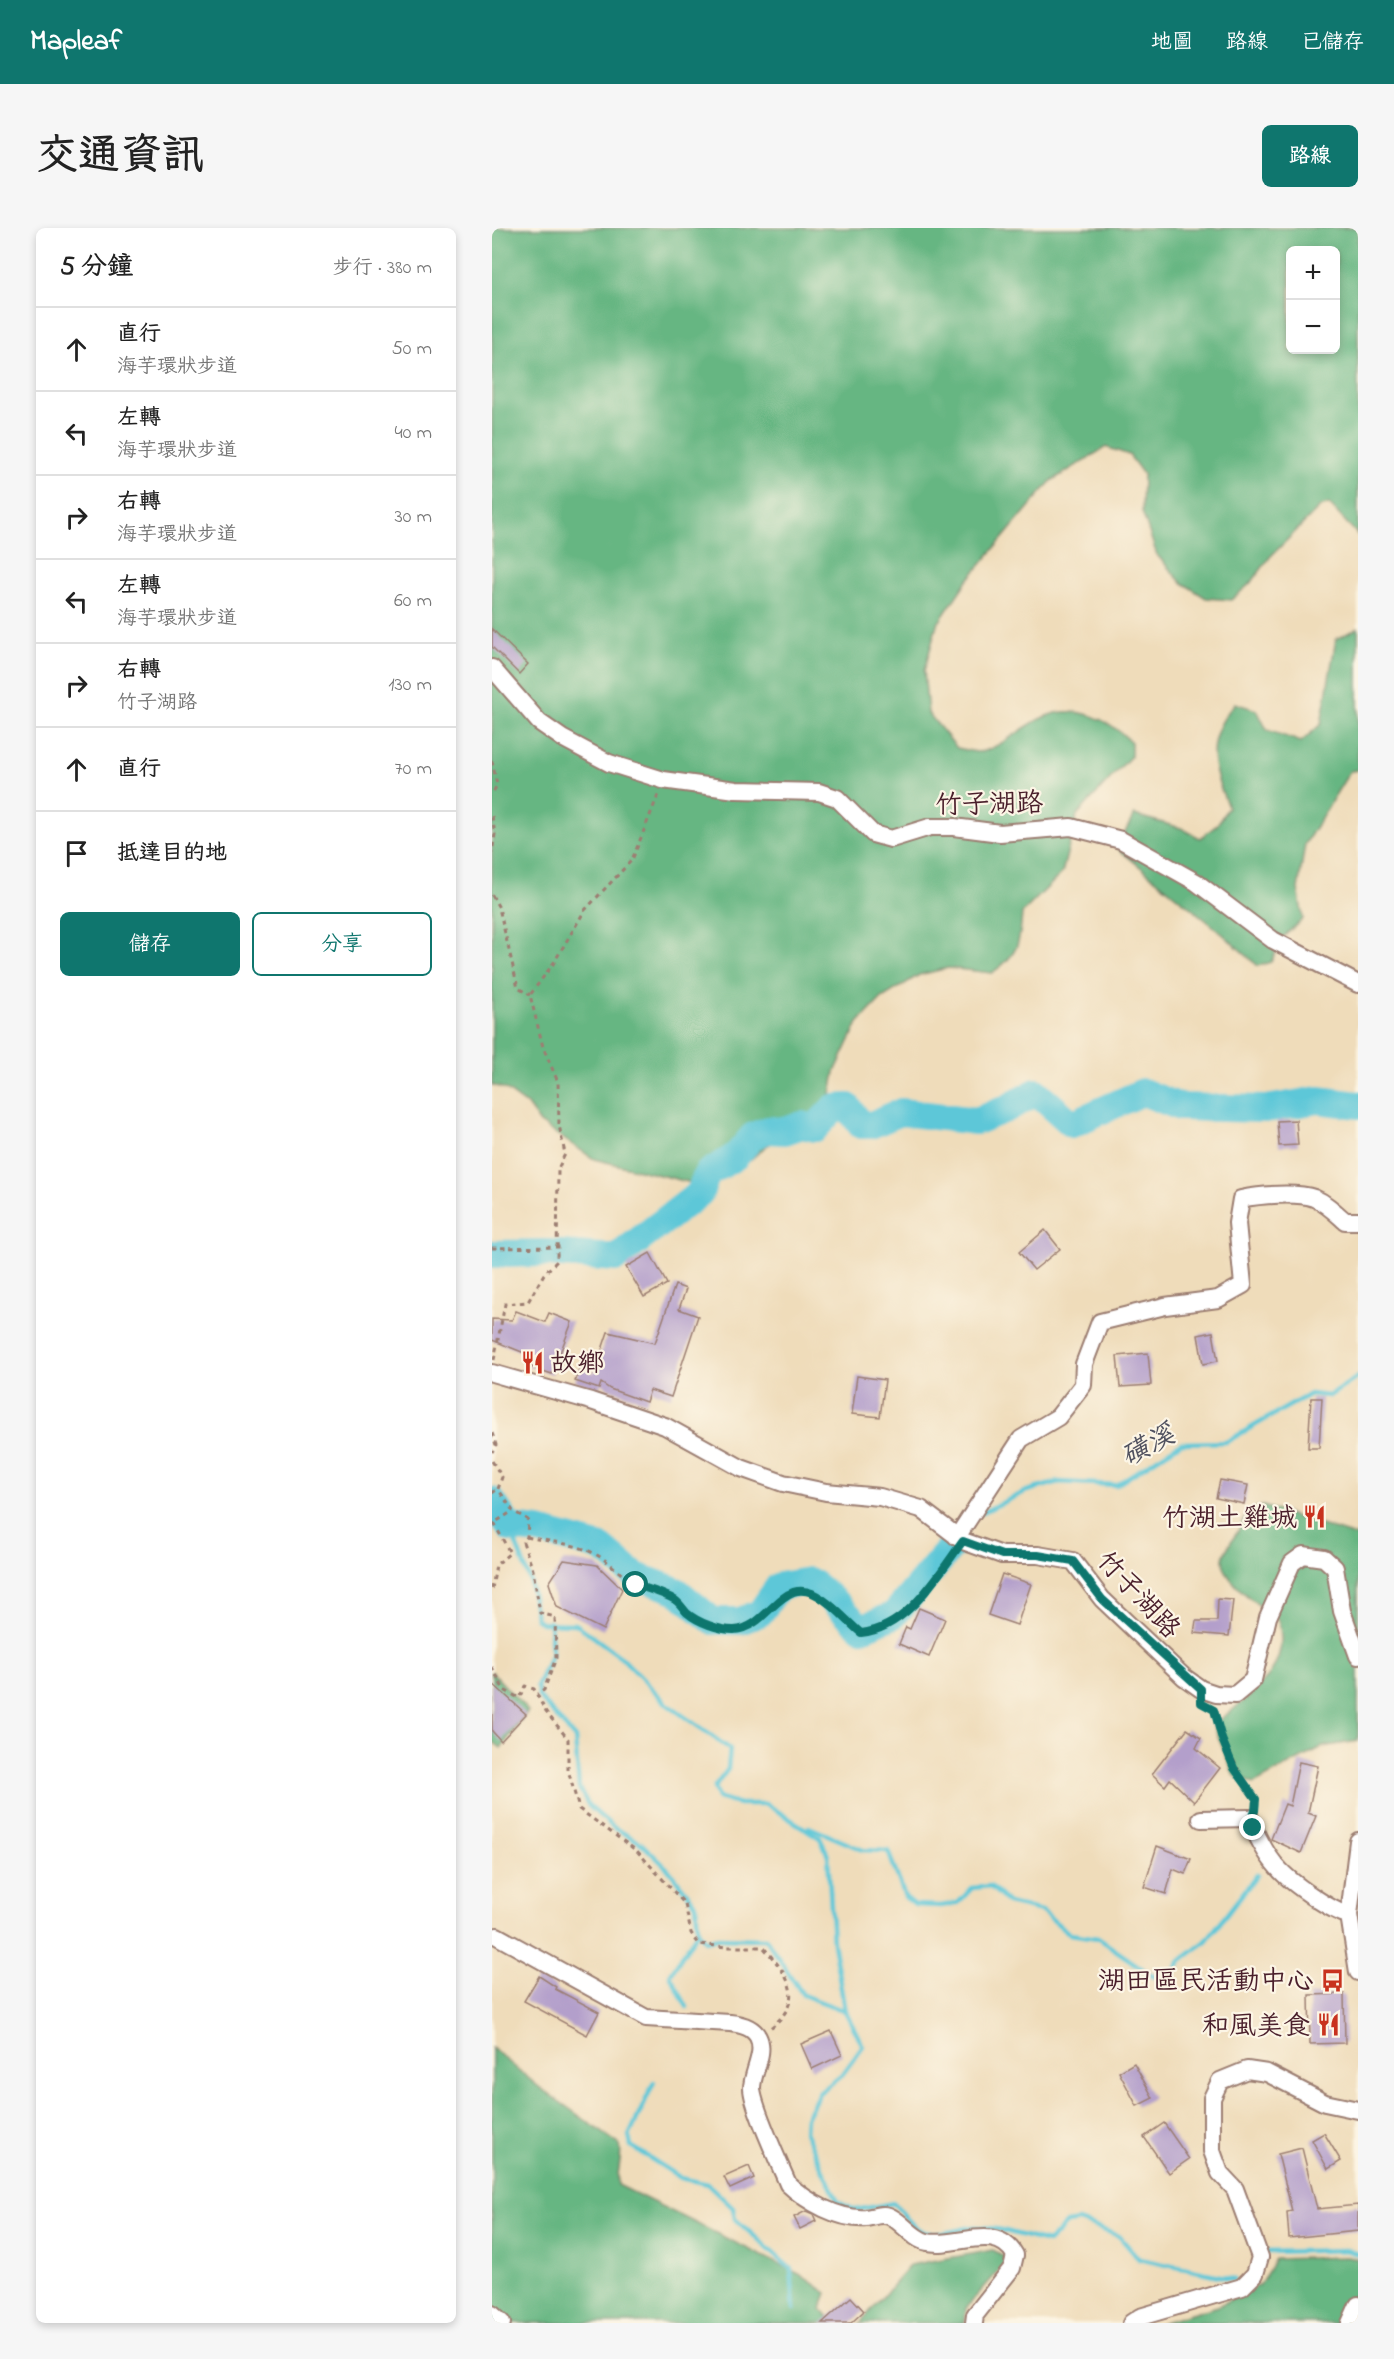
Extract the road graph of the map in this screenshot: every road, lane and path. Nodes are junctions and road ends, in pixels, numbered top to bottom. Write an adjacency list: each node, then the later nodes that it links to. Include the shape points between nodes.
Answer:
1 (492, 668): 3 (street, 竹子湖路, via 539,722 562,738 609,763)
2 (492, 761): 4 (path, via 497,785)
3 (663, 780): 8 (street, 竹子湖路, via 736,790 819,792 837,798 873,834 891,839 930,827 1000,833 1071,827 1121,840 1196,882 1273,940); 9 (path, via 632,860 585,910)
4 (492, 794)
5 (492, 816): 6 (path)
6 (492, 853)
7 (492, 895): 9 (path, via 499,908 518,988)
8 (1358, 984)
9 (530, 995): 11 (path, via 543,1047 558,1082 559,1125 565,1154 558,1169)
10 (1358, 1221): 21 (street, via 1345,1221 1312,1197 1242,1199 1237,1222 1243,1285 1218,1299 1165,1306 1100,1322 1084,1364 1083,1384 1058,1417 1021,1439)
11 (560, 1247): 12 (path); 13 (path, via 557,1261 544,1274 528,1302 505,1304)
12 (492, 1248)
13 (493, 1367): 21 (street, 竹子湖路, via 665,1426 741,1468 783,1483 880,1497 921,1509)
14 (492, 1433): 15 (path, via 496,1445)
15 (492, 1452)
16 (492, 1461): 17 (path, via 502,1477)
17 (498, 1489): 18 (path); 19 (path)
18 (492, 1493)
19 (513, 1511): 20 (path, via 528,1520); 22 (path, via 494,1523 510,1553 496,1565)
20 (526, 1537): 21 (path, via 597,1554 636,1585 674,1599 685,1611 722,1629 752,1625 780,1598 791,1591 803,1591 823,1599 861,1633 900,1618 933,1581); 26 (path, via 522,1542 533,1570 540,1613 555,1617 555,1658 544,1690)
21 (960, 1539): 25 (street, 竹子湖路, via 1002,1555 1038,1555 1073,1561 1102,1599)
22 (492, 1589)
23 (1358, 1656): 25 (street, via 1342,1611 1335,1568 1324,1558 1303,1555 1292,1563 1268,1617 1253,1680 1235,1695)
24 (492, 1667): 26 (path, via 504,1690 519,1698 525,1686)
25 (1201, 1689): 27 (path, via 1201,1703 1214,1710 1234,1768 1256,1799)
26 (537, 1694): 33 (path, via 568,1739 568,1770 579,1809 637,1851 686,1904 690,1933 699,1944 763,1947 780,1965 792,1993 787,2016)
27 (1250, 1818): 28 (street); 30 (street, via 1278,1868 1337,1913)
28 (1201, 1819)
29 (1358, 1841): 30 (street)
30 (1349, 1916): 32 (street)
31 (497, 1936): 33 (street, via 646,2018 743,2024)
32 (1358, 1972)
33 (759, 2038): 38 (street, via 752,2088 788,2184 800,2195 847,2217 890,2216 923,2241 942,2244 995,2238 1008,2244 1015,2255 1012,2268 975,2315)
34 (1358, 2110): 39 (street, via 1325,2103 1268,2073 1247,2070 1220,2081 1212,2098 1212,2151 1220,2173 1235,2189 1248,2217 1260,2257 1255,2274 1242,2287)
35 (1358, 2305): 40 (street)
36 (492, 2314): 37 (street)
37 (502, 2323)
38 (974, 2323)
39 (1131, 2323)
40 (1350, 2323)

